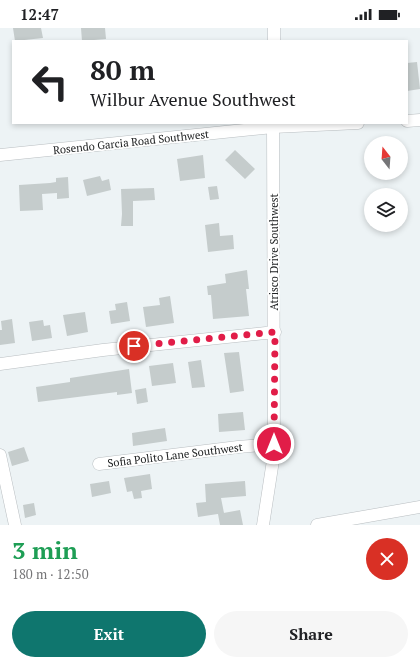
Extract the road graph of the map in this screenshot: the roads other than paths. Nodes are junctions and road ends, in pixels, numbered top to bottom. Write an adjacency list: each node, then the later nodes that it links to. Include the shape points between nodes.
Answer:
1 (274, 28): 2 (street)
2 (274, 40)
3 (408, 120): 4 (street)
4 (420, 120)
5 (316, 124): 6 (street, Rosendo Garcia Road Southwest)
6 (273, 125): 7 (street, Rosendo Garcia Road Southwest); 8 (street, Atrisco Drive Southwest)
7 (0, 155)
8 (275, 332): 9 (street, via 103,350); 10 (street, Atrisco Drive Southwest)
9 (0, 364)
10 (274, 444): 12 (street, Sofia Polito Lane Southwest); 15 (street, Atrisco Drive Southwest)
11 (0, 455): 14 (street)
12 (99, 464)
13 (420, 506): 16 (street)
14 (15, 525)
15 (263, 525)
16 (317, 525)

